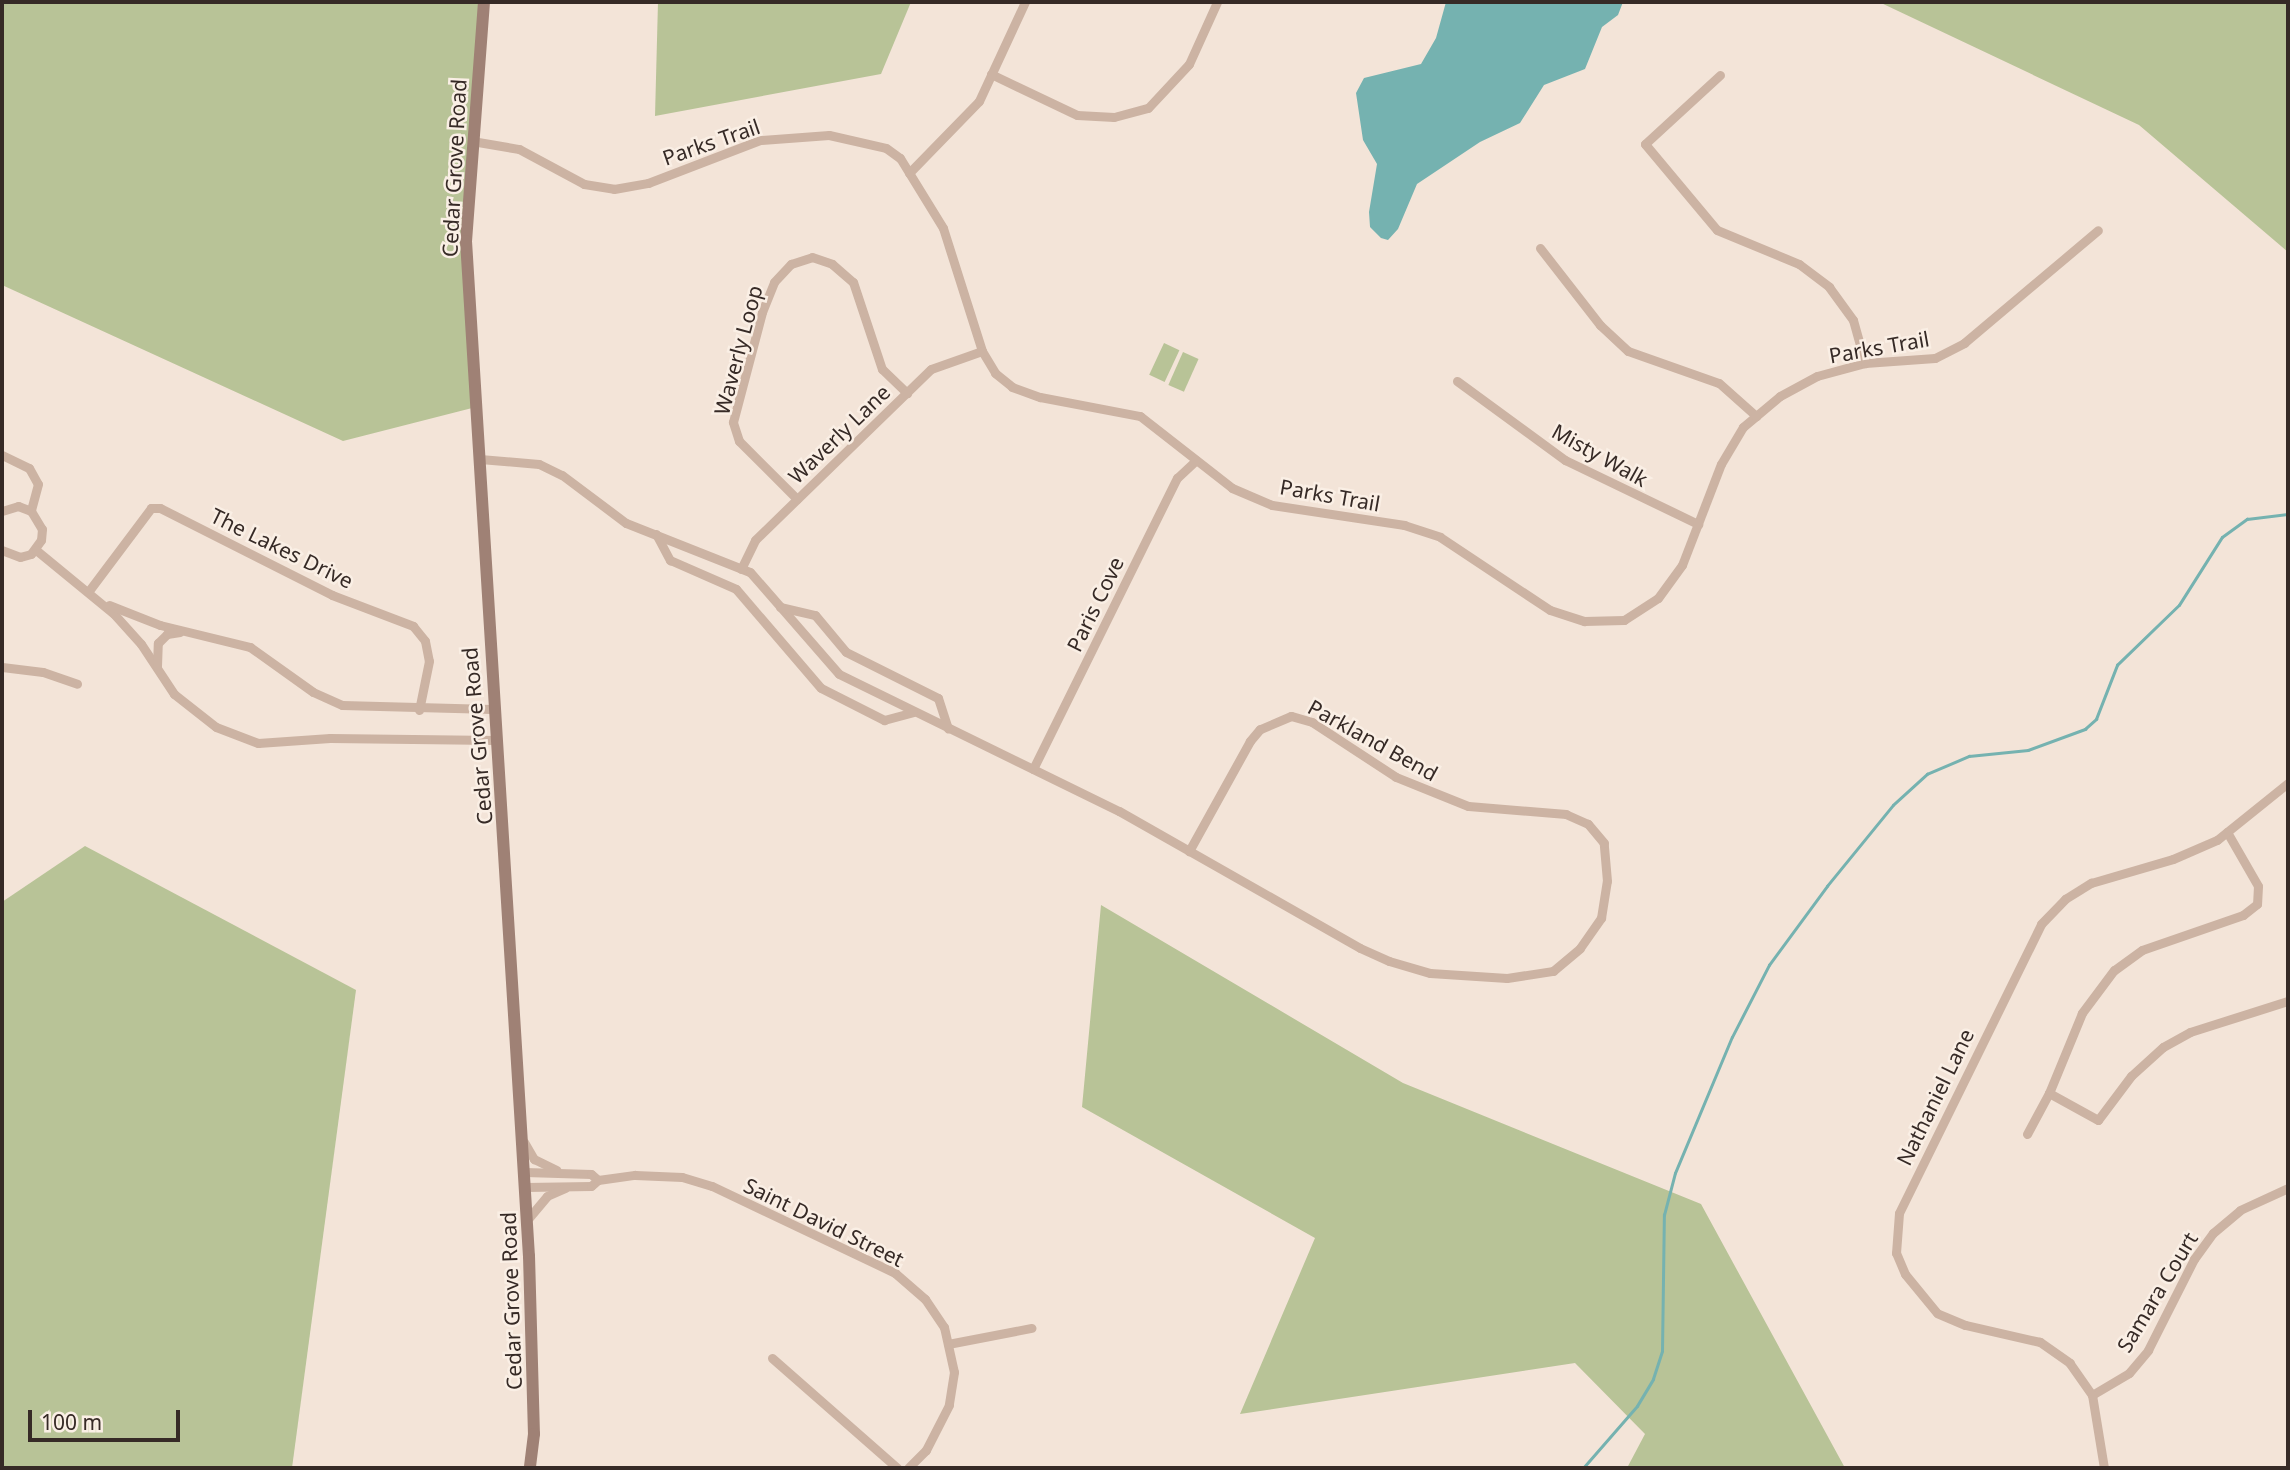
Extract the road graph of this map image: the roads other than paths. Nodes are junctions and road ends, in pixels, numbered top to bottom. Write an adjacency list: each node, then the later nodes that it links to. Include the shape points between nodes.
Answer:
1 (484, 2): 6 (main road, Cedar Grove Road)
2 (1025, 2): 4 (street)
3 (1217, 2): 4 (street, via 1189,64 1148,107 1114,117 1077,115)
4 (991, 74): 7 (street, via 979,101)
5 (1720, 75): 11 (street, via 1645,144 1717,230 1799,264 1829,287 1853,320)
6 (472, 141): 7 (street, Parks Trail, via 519,149 584,184 614,189 648,183 760,140 793,135 830,135 874,144 900,159); 16 (main road, Cedar Grove Road, via 466,241)
7 (909, 173): 10 (street, Parks Trail, via 943,228)
8 (2098, 230): 11 (street, Parks Trail, via 1964,343 1935,358)
9 (1540, 248): 14 (street, via 1600,325 1628,351 1719,383)
10 (982, 351): 13 (street, Waverly Lane, via 931,369); 17 (street, Parks Trail, via 995,373 1012,387 1040,397 1140,416)
11 (1865, 363): 14 (street, Parks Trail, via 1818,376 1780,396)
12 (1457, 381): 21 (street, Misty Walk, via 1565,460)
13 (907, 393): 18 (street, Waverly Lane); 18 (street, Waverly Loop, via 882,369 853,282 832,264 812,257 791,264 774,282 762,313 733,422 739,441)
14 (1756, 416): 21 (street, Parks Trail, via 1743,426 1721,464)
15 (2, 455): 19 (street, via 29,468 38,484)
16 (480, 459): 22 (street, Parkland Bend, via 539,464 562,475 626,523); 34 (main road, Cedar Grove Road)
17 (1196, 460): 21 (street, Parks Trail, via 1232,488 1272,505 1405,525 1440,537 1550,610 1584,621 1624,620 1658,598 1682,565); 38 (street, Paris Cove, via 1177,478)
18 (797, 499): 25 (street, Waverly Lane, via 755,540)
19 (30, 510): 20 (street, via 18,506); 23 (street, via 42,529)
20 (2, 511)
21 (1698, 524)
22 (656, 534): 25 (street, Parkland Bend); 35 (street, via 670,560 736,589 821,688 884,720)
23 (36, 550): 24 (street, via 20,557); 26 (street)
24 (3, 555)
25 (741, 569): 28 (street, Parkland Bend, via 750,572)
26 (88, 593): 27 (street); 33 (street, The Lakes Drive, via 151,508 160,508 332,595 413,626 425,640 429,661)
27 (99, 602): 29 (street); 31 (street, via 141,644)
28 (779, 607): 35 (street, Parkland Bend, via 839,674); 36 (street, via 815,615 846,652 938,698)
29 (185, 630): 31 (street, via 167,634 158,643); 33 (street, via 250,647 313,692 342,705)
30 (2, 667): 32 (street, via 43,672)
31 (158, 669): 37 (street, via 174,694 216,727 258,743 330,738)
32 (77, 684)
33 (419, 709): 34 (street)
34 (492, 709): 37 (main road, Cedar Grove Road)
35 (913, 712): 36 (street, Parkland Bend)
36 (948, 728): 38 (street, Parkland Bend)
37 (495, 740): 45 (main road, Cedar Grove Road, via 511,913)
38 (1032, 769): 41 (street, Parkland Bend)
39 (2288, 783): 40 (street, Nathaniel Lane)
40 (2227, 832): 43 (street, via 2258,886 2257,904 2243,915 2142,950 2114,970 2082,1013); 56 (street, Nathaniel Lane, via 2173,859 2091,883 2065,899 2040,924 1899,1213 1896,1253 1905,1274 1937,1313 1965,1325 2040,1342 2070,1363)
41 (1189, 851): 41 (street, Parkland Bend, via 1360,948 1443,974 1507,978 1553,971 1580,948 1601,918 1606,881 1604,844 1588,824 1566,814 1510,813 1458,802 1396,777 1312,722 1291,716 1260,729 1250,741)
42 (2288, 1000): 43 (street, via 2190,1032 2163,1047 2131,1076 2098,1120)
43 (2049, 1093): 44 (street)
44 (2027, 1134)
45 (523, 1140): 46 (main road, Cedar Grove Road); 47 (street, via 539,1163)
46 (525, 1172): 47 (street, Saint David Street); 49 (main road, Cedar Grove Road)
47 (569, 1173): 48 (street, Saint David Street, via 591,1174)
48 (598, 1180): 50 (street, Saint David Street, via 590,1186); 54 (street, Saint David Street, via 681,1177 712,1186 895,1273 925,1299 944,1327)
49 (526, 1187): 50 (street, Saint David Street); 52 (main road, Cedar Grove Road)
50 (568, 1187): 52 (street, via 547,1196)
51 (2288, 1188): 56 (street, Samara Court, via 2240,1210 2213,1233 2194,1259 2148,1350 2129,1373)
52 (527, 1220): 57 (main road, Cedar Grove Road, via 534,1434)
53 (1031, 1328): 54 (street)
54 (948, 1345): 59 (street, Saint David Street, via 954,1372 949,1405 926,1450)
55 (772, 1358): 58 (street)
56 (2092, 1395): 60 (street, Nathaniel Lane)
57 (530, 1468)
58 (897, 1468)
59 (908, 1468)
60 (2104, 1468)

